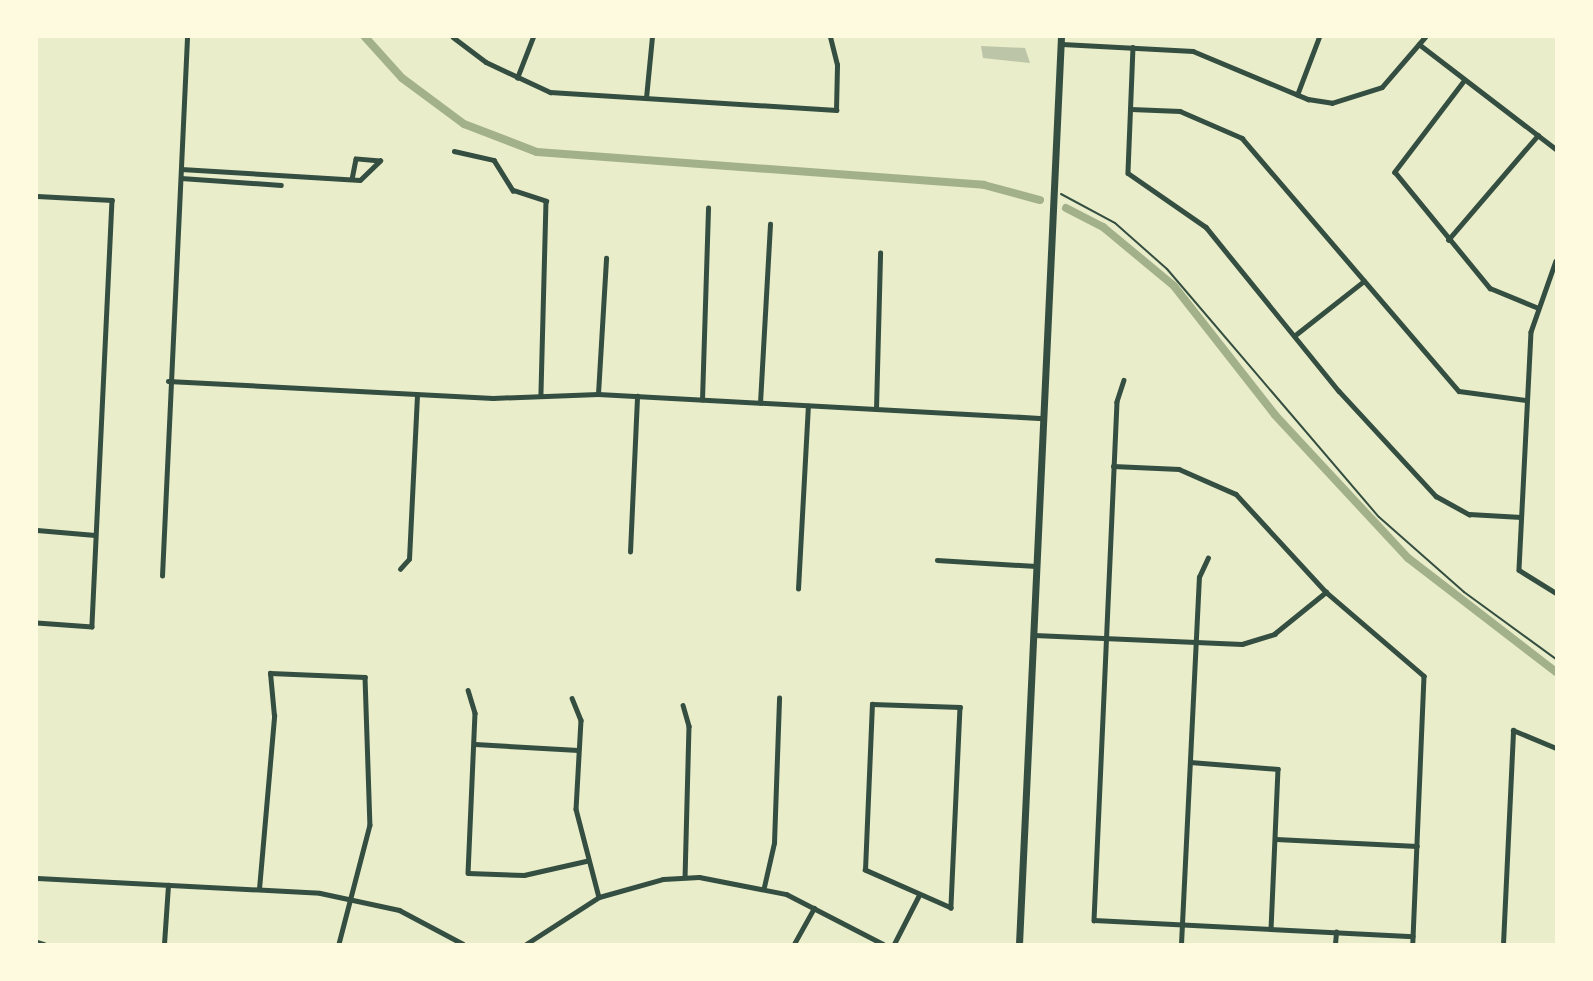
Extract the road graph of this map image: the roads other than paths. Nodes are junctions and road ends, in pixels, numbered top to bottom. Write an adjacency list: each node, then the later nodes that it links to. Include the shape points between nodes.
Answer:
1 (187, 37): 19 (street)
2 (453, 37): 11 (street)
3 (533, 37): 11 (street)
4 (652, 37): 14 (street)
5 (830, 37): 14 (street, via 837,65 836,110)
6 (1319, 37): 13 (street)
7 (1425, 37): 9 (street)
8 (1061, 40): 10 (street); 44 (main road)
9 (1419, 44): 12 (street); 13 (street, via 1382,87 1363,97 1332,103)
10 (1133, 47): 13 (street, via 1194,51); 15 (street)
11 (517, 78): 14 (street, via 550,92)
12 (1465, 80): 16 (street); 26 (street, via 1395,172)
13 (1297, 95)
14 (646, 98)
15 (1131, 108): 30 (street, via 1180,111 1242,138); 32 (street, via 1128,173 1206,227)
16 (1538, 135): 17 (street); 26 (street)
17 (1556, 149)
18 (454, 150): 35 (street, via 494,159 513,190 546,201)
19 (181, 169): 20 (street); 21 (street)
20 (181, 178): 22 (street); 34 (street)
21 (352, 179): 21 (street, via 372,175 380,161 356,159)
22 (281, 184)
23 (37, 196): 48 (street, via 112,200)
24 (708, 208): 39 (street)
25 (770, 224): 41 (street)
26 (1448, 240): 31 (street, via 1490,288)
27 (880, 253): 43 (street)
28 (606, 258): 36 (street)
29 (1556, 261): 31 (street)
30 (1364, 281): 32 (street); 40 (street, via 1459,391)
31 (1536, 307): 40 (street)
32 (1294, 336): 46 (street, via 1436,496 1469,514)
33 (1125, 380): 45 (street)
34 (168, 381): 37 (street); 54 (street)
35 (541, 394): 36 (street); 37 (street)
36 (598, 394): 38 (street)
37 (417, 395): 53 (street, via 409,559)
38 (637, 396): 39 (street); 49 (street)
39 (702, 400): 41 (street)
40 (1526, 400): 46 (street)
41 (760, 403): 42 (street)
42 (808, 406): 43 (street); 55 (street)
43 (876, 410): 44 (street)
44 (1043, 418): 52 (main road)
45 (1113, 466): 56 (street, via 1179,469 1218,483 1254,510); 60 (street)
46 (1521, 517): 57 (street, via 1519,570)
47 (37, 530): 48 (street)
48 (96, 535): 58 (street, via 92,627)
49 (630, 552)
50 (1208, 558): 61 (street, via 1199,577)
51 (937, 560): 52 (street)
52 (1037, 566): 59 (main road)
53 (400, 569)
54 (162, 576)
55 (798, 589)
56 (1326, 592): 61 (street, via 1274,634 1242,644); 71 (street, via 1424,676)
57 (1556, 593)
58 (37, 623)
59 (1034, 635): 60 (street); 95 (main road)
60 (1105, 638): 61 (street); 82 (street, via 1094,920)
61 (1196, 642): 69 (street)
62 (468, 690): 66 (street)
63 (572, 698): 68 (street, via 581,720)
64 (779, 698): 76 (street, via 774,843)
65 (683, 705): 73 (street, via 689,726)
66 (475, 744): 68 (street); 72 (street, via 468,873 524,875)
67 (1556, 748): 99 (street, via 1513,730)
68 (579, 750): 72 (street, via 576,809)
69 (1190, 762): 70 (street, via 1278,769); 82 (street)
70 (1276, 839): 71 (street); 83 (street)
71 (1417, 846): 85 (street)
72 (586, 861): 78 (street)
73 (685, 877): 76 (street); 78 (street)
74 (37, 878): 75 (street)
75 (168, 884): 77 (street); 88 (street)
76 (764, 887): 81 (street)
77 (259, 889): 80 (street); 80 (street, via 274,716 270,673 365,677 370,825)
78 (599, 897): 91 (street)
79 (918, 897): 79 (street, via 865,870 872,704 960,707 951,908); 94 (street)
80 (353, 899): 89 (street); 90 (street, via 419,918)
81 (814, 908): 92 (street); 93 (street)
82 (1182, 925): 83 (street); 96 (street)
83 (1271, 929): 84 (street)
84 (1336, 932): 85 (street); 97 (street)
85 (1413, 936): 98 (street)
86 (37, 942): 87 (street)
87 (44, 943)
88 (164, 944)
89 (339, 944)
90 (464, 944)
91 (526, 944)
92 (794, 944)
93 (883, 944)
94 (894, 944)
95 (1019, 944)
96 (1181, 944)
97 (1335, 944)
98 (1413, 944)
99 (1503, 944)

